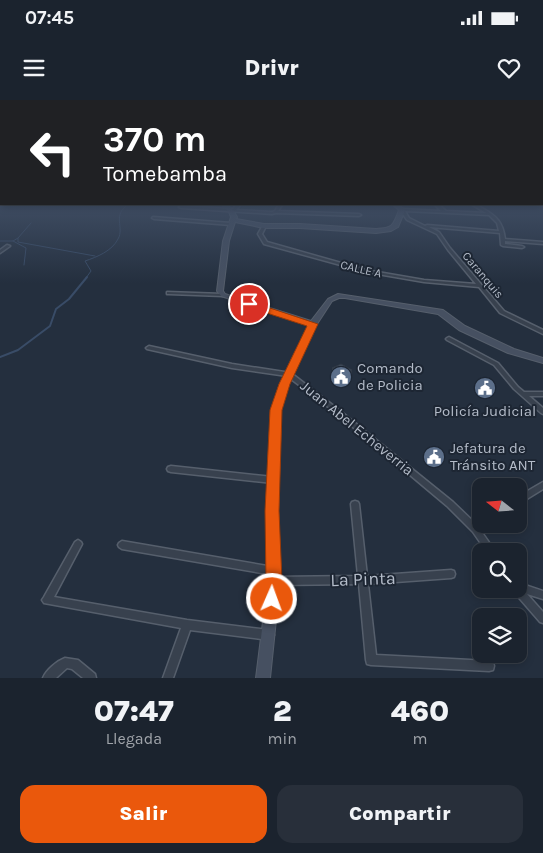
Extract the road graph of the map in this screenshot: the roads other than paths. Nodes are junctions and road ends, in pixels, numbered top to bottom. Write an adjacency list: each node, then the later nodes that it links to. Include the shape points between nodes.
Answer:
1 (230, 229): 16 (street, via 220,291)
2 (263, 229): 14 (street, CALLE A, via 260,234 266,243 329,262 406,279)
3 (334, 229): 4 (street)
4 (388, 229)
5 (429, 229): 14 (street, Caranquis, via 441,236)
6 (463, 229): 8 (street)
7 (501, 229): 8 (street)
8 (502, 232): 9 (street)
9 (503, 242): 10 (street); 12 (street)
10 (543, 242)
11 (8, 246): 13 (street)
12 (522, 247)
13 (0, 252)
14 (479, 286): 18 (street, Caranquis, via 502,312)
15 (169, 293): 16 (street)
16 (223, 295): 17 (street)
17 (313, 324): 21 (street, via 330,300 338,296 440,312 462,328 511,351); 22 (street)
18 (543, 332)
19 (449, 339): 23 (street, via 496,364)
20 (149, 348): 22 (street, Juan Abel Echeverria, via 232,366)
21 (543, 361)
22 (289, 374): 27 (street, via 276,410); 31 (street, Juan Abel Echeverria, via 417,475)
23 (523, 394): 24 (street); 25 (street)
24 (543, 394)
25 (543, 412)
26 (171, 469): 27 (street)
27 (273, 480): 35 (street)
28 (543, 485): 29 (street)
29 (528, 494)
30 (355, 504): 36 (street)
31 (472, 526)
32 (78, 544): 41 (street, via 47,600)
33 (122, 545): 35 (street, La Pinta)
34 (451, 574): 36 (street, La Pinta)
35 (273, 576): 36 (street, La Pinta); 42 (street)
36 (364, 580): 43 (street, via 372,660)
37 (527, 591): 38 (street)
38 (543, 595)
39 (526, 598): 40 (street)
40 (543, 619)
41 (187, 624): 42 (street); 46 (street)
42 (269, 635): 47 (street)
43 (489, 666)
44 (48, 678): 45 (street, via 65,663 74,664)
45 (91, 678)
46 (168, 678)
47 (263, 678)

